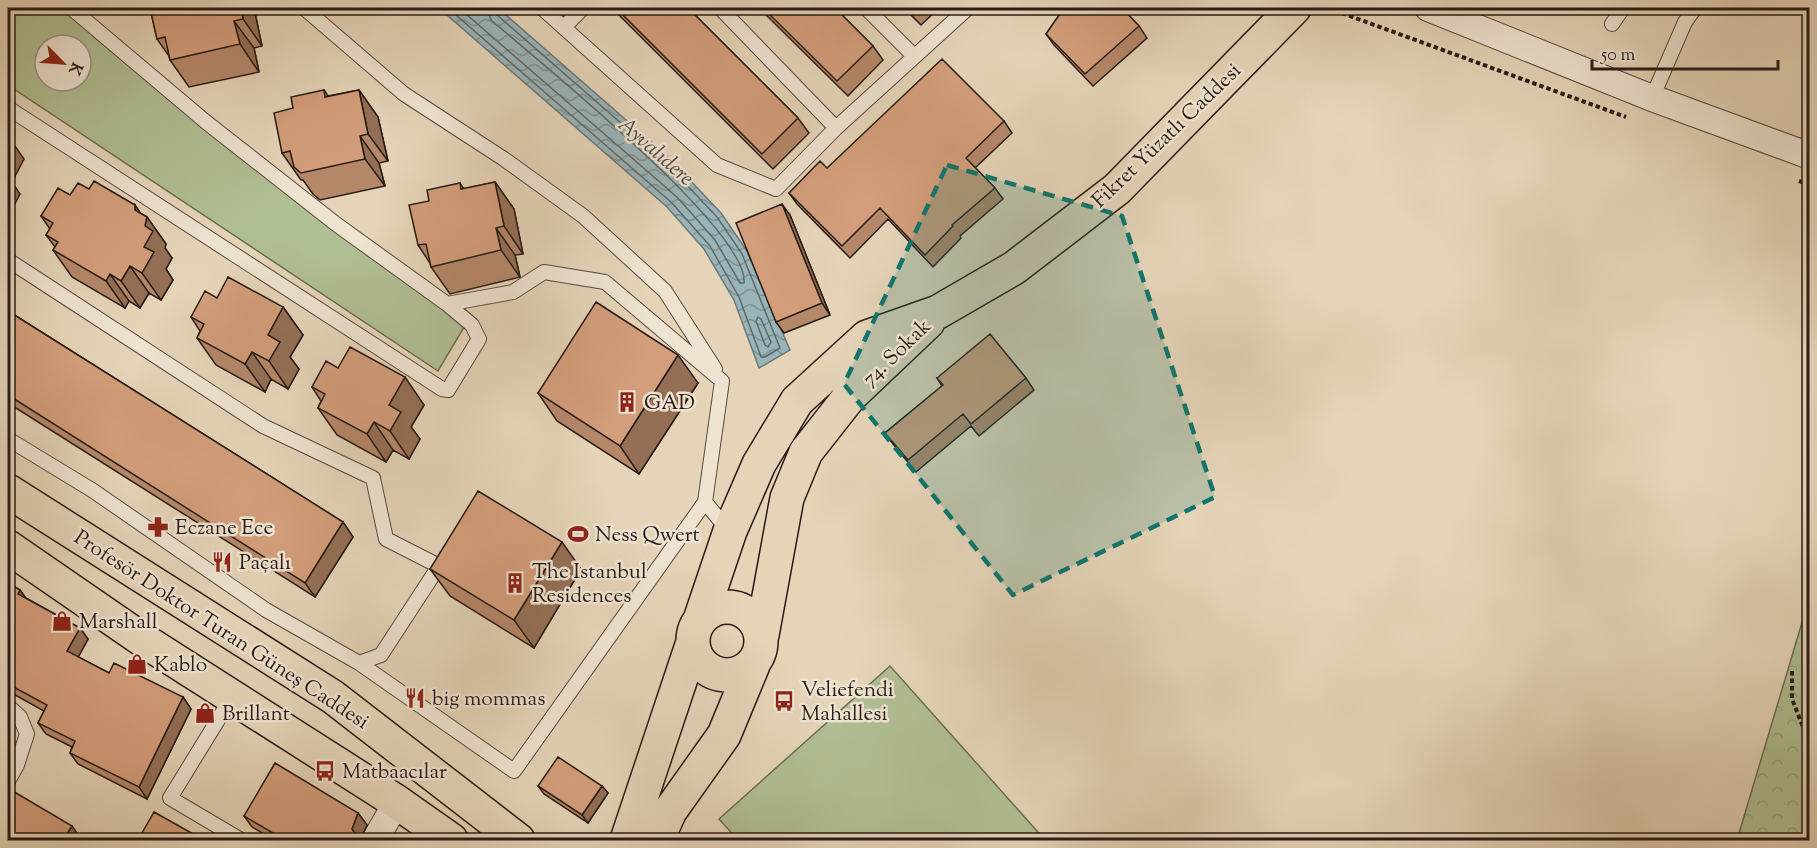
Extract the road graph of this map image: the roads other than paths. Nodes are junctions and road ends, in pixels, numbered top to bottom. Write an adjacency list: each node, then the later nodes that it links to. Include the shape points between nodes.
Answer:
1 (71, 8): 20 (lane, via 326,217)
2 (304, 8): 22 (lane, via 404,94 583,216 665,291)
3 (542, 8): 13 (lane)
4 (583, 8): 13 (lane)
5 (720, 8): 17 (lane)
6 (866, 8): 14 (lane)
7 (968, 8): 14 (lane)
8 (1294, 8): 21 (main road, Fikret Yüzatlı Caddesi, via 1117,189 1014,268)
9 (1428, 8): 15 (street)
10 (1623, 8): 12 (lane)
11 (1695, 8): 15 (lane)
12 (1612, 24)
13 (564, 27): 17 (lane, via 717,165 776,189)
14 (913, 55): 17 (lane)
15 (1652, 98): 18 (street)
16 (8, 108): 20 (lane, via 448,390 479,339 472,325)
17 (836, 128)
18 (1809, 156)
19 (8, 260): 30 (lane, via 263,426 373,477 386,538 439,566 381,655)
20 (447, 304): 22 (lane, via 513,292 544,272 605,282)
21 (939, 312): 26 (main road, 74. Sokak, via 867,337 797,401 759,464); 29 (main road, 74. Sokak, via 850,396 806,452 787,498)
22 (722, 381): 25 (lane)
23 (8, 439): 30 (lane, via 92,490 266,610)
24 (8, 491): 39 (main road, Profesör Doktor Turan Güneş Caddesi, via 333,697)
25 (705, 502): 26 (lane); 30 (lane, via 514,771)
26 (730, 531): 28 (main road, 74. Sokak)
27 (8, 547): 31 (main road)
28 (697, 631): 29 (main road, via 719,608 741,609 758,625); 29 (main road, via 695,653 710,672 721,676 733,676); 35 (main road, 74. Sokak)
29 (757, 650): 35 (main road, 74. Sokak, via 724,735)
30 (359, 663)
31 (232, 697): 34 (main road); 36 (lane, via 170,798)
32 (8, 706): 33 (lane, via 20,717 27,734)
33 (8, 781)
34 (397, 802): 37 (street); 38 (main road)
35 (650, 826): 40 (main road); 41 (main road)
36 (241, 840)
37 (375, 840)
38 (451, 840)
39 (518, 840)
40 (616, 840)
41 (657, 840)

